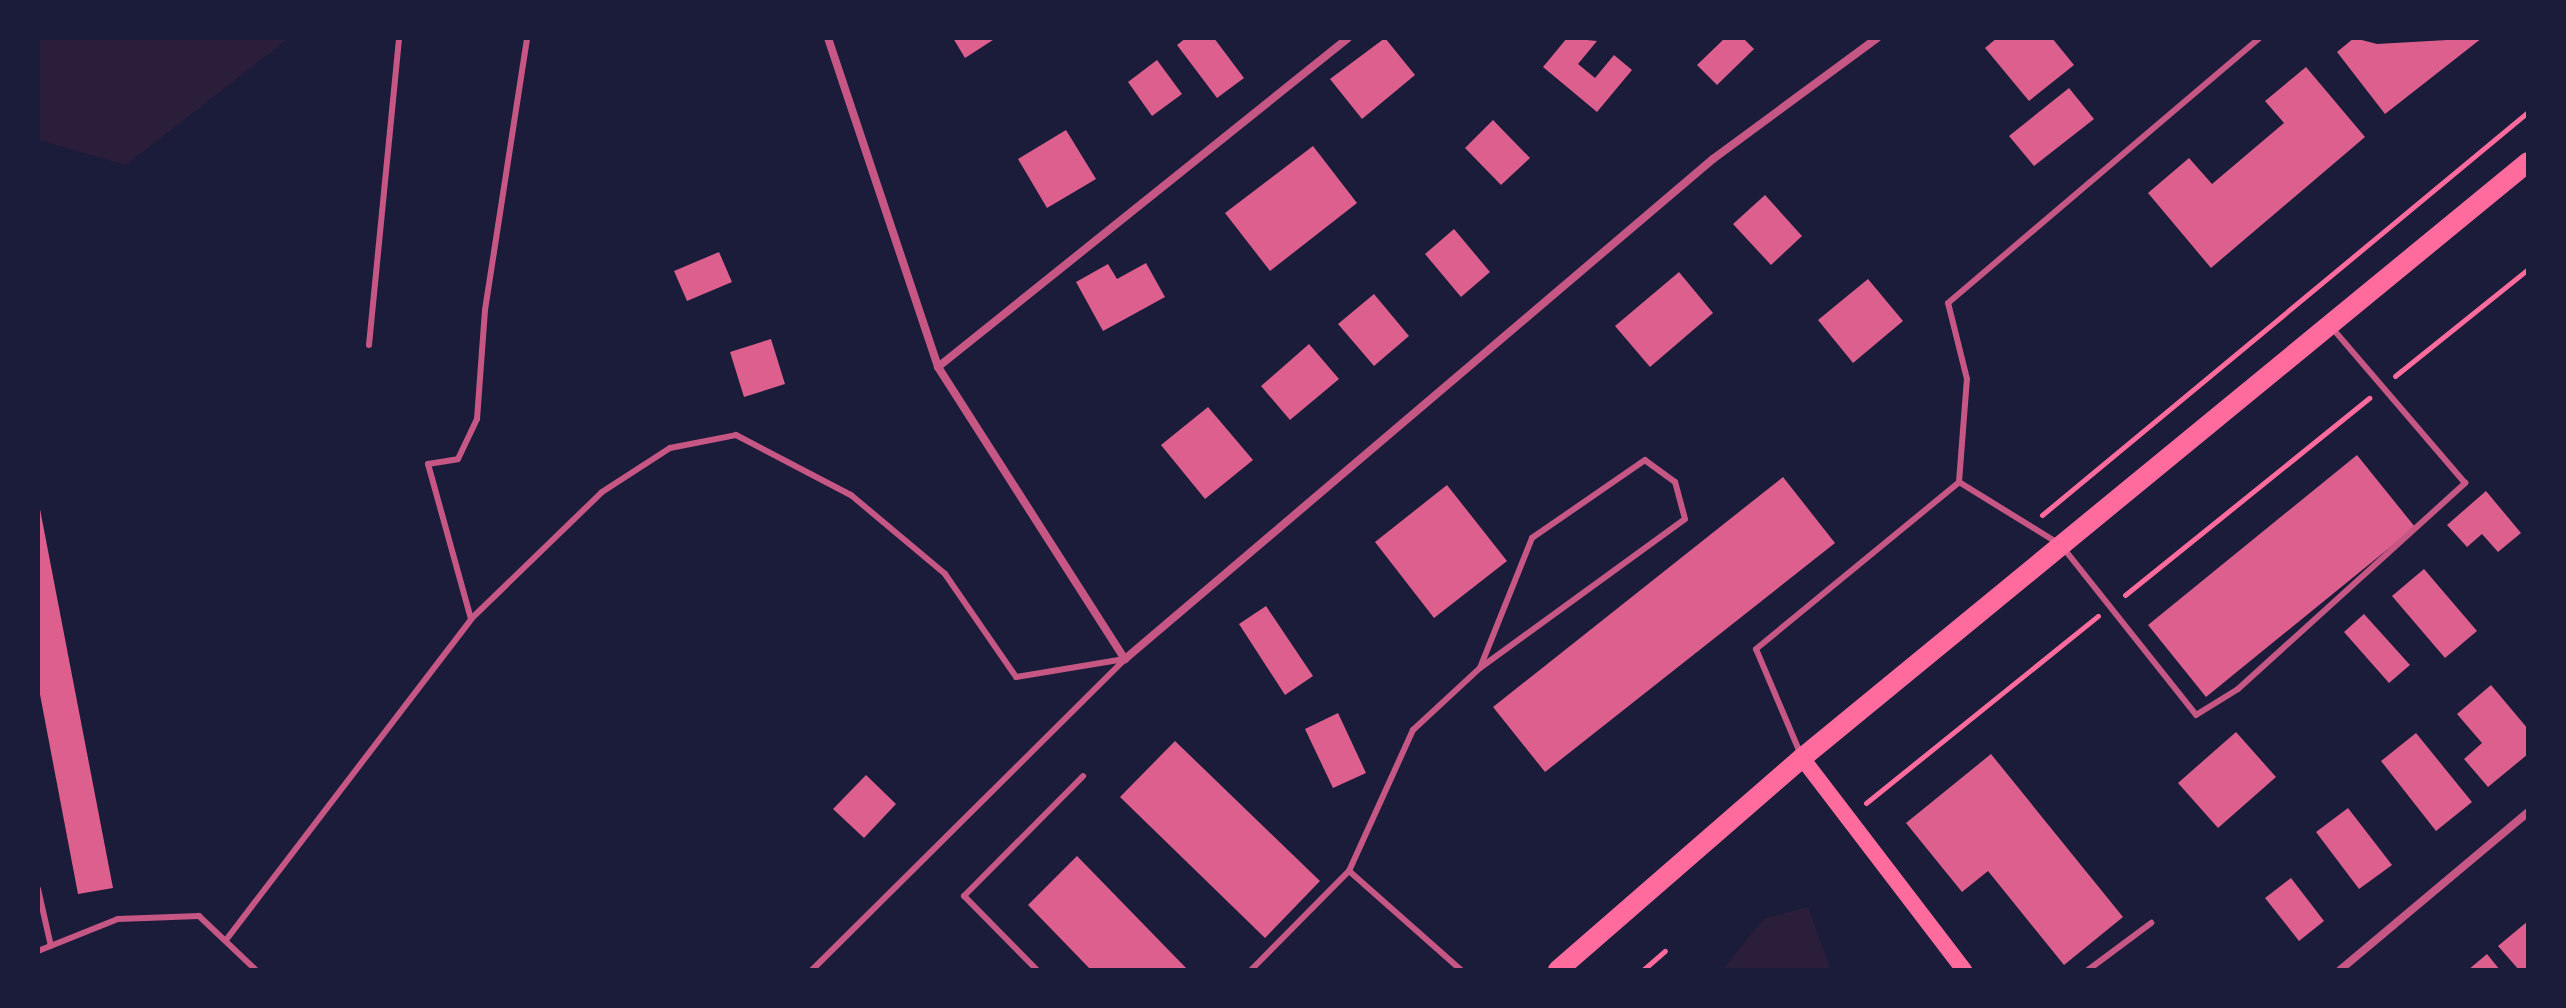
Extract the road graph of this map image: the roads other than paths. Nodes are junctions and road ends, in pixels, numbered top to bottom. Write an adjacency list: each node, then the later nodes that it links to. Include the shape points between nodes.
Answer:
1 (399, 38): 9 (lane)
2 (527, 38): 13 (lane, via 485,310 477,419 458,459 428,464)
3 (828, 38): 10 (street)
4 (1348, 38): 10 (street)
5 (1877, 38): 14 (street, via 1713,159)
6 (2259, 38): 11 (lane, via 1948,303 1967,379)
7 (2528, 162): 8 (main road)
8 (2330, 325): 12 (main road); 12 (lane, via 2465,483 2238,689 2196,715)
9 (369, 345)
10 (938, 367): 14 (street)
11 (1959, 482): 12 (lane); 16 (lane, via 1756,649)
12 (2061, 545): 16 (main road)
13 (471, 619): 14 (lane, via 602,492 670,448 736,435 851,495 945,574 1016,677); 22 (lane)
14 (1125, 659): 26 (lane)
15 (1480, 668): 15 (lane, via 1685,519 1675,482 1645,460 1532,538); 19 (lane, via 1413,730)
16 (1802, 758): 30 (main road); 31 (main road)
17 (1083, 776): 27 (lane, via 964,896)
18 (2528, 812): 33 (street)
19 (1349, 871): 28 (lane); 29 (lane)
20 (38, 889): 23 (lane)
21 (2151, 923): 32 (lane)
22 (226, 940): 23 (lane, via 199,916 118,919); 25 (lane)
23 (51, 946): 24 (lane)
24 (38, 951)
25 (256, 970)
26 (812, 970)
27 (1037, 970)
28 (1251, 970)
29 (1461, 970)
30 (1558, 970)
31 (1964, 970)
32 (2088, 970)
33 (2340, 970)

